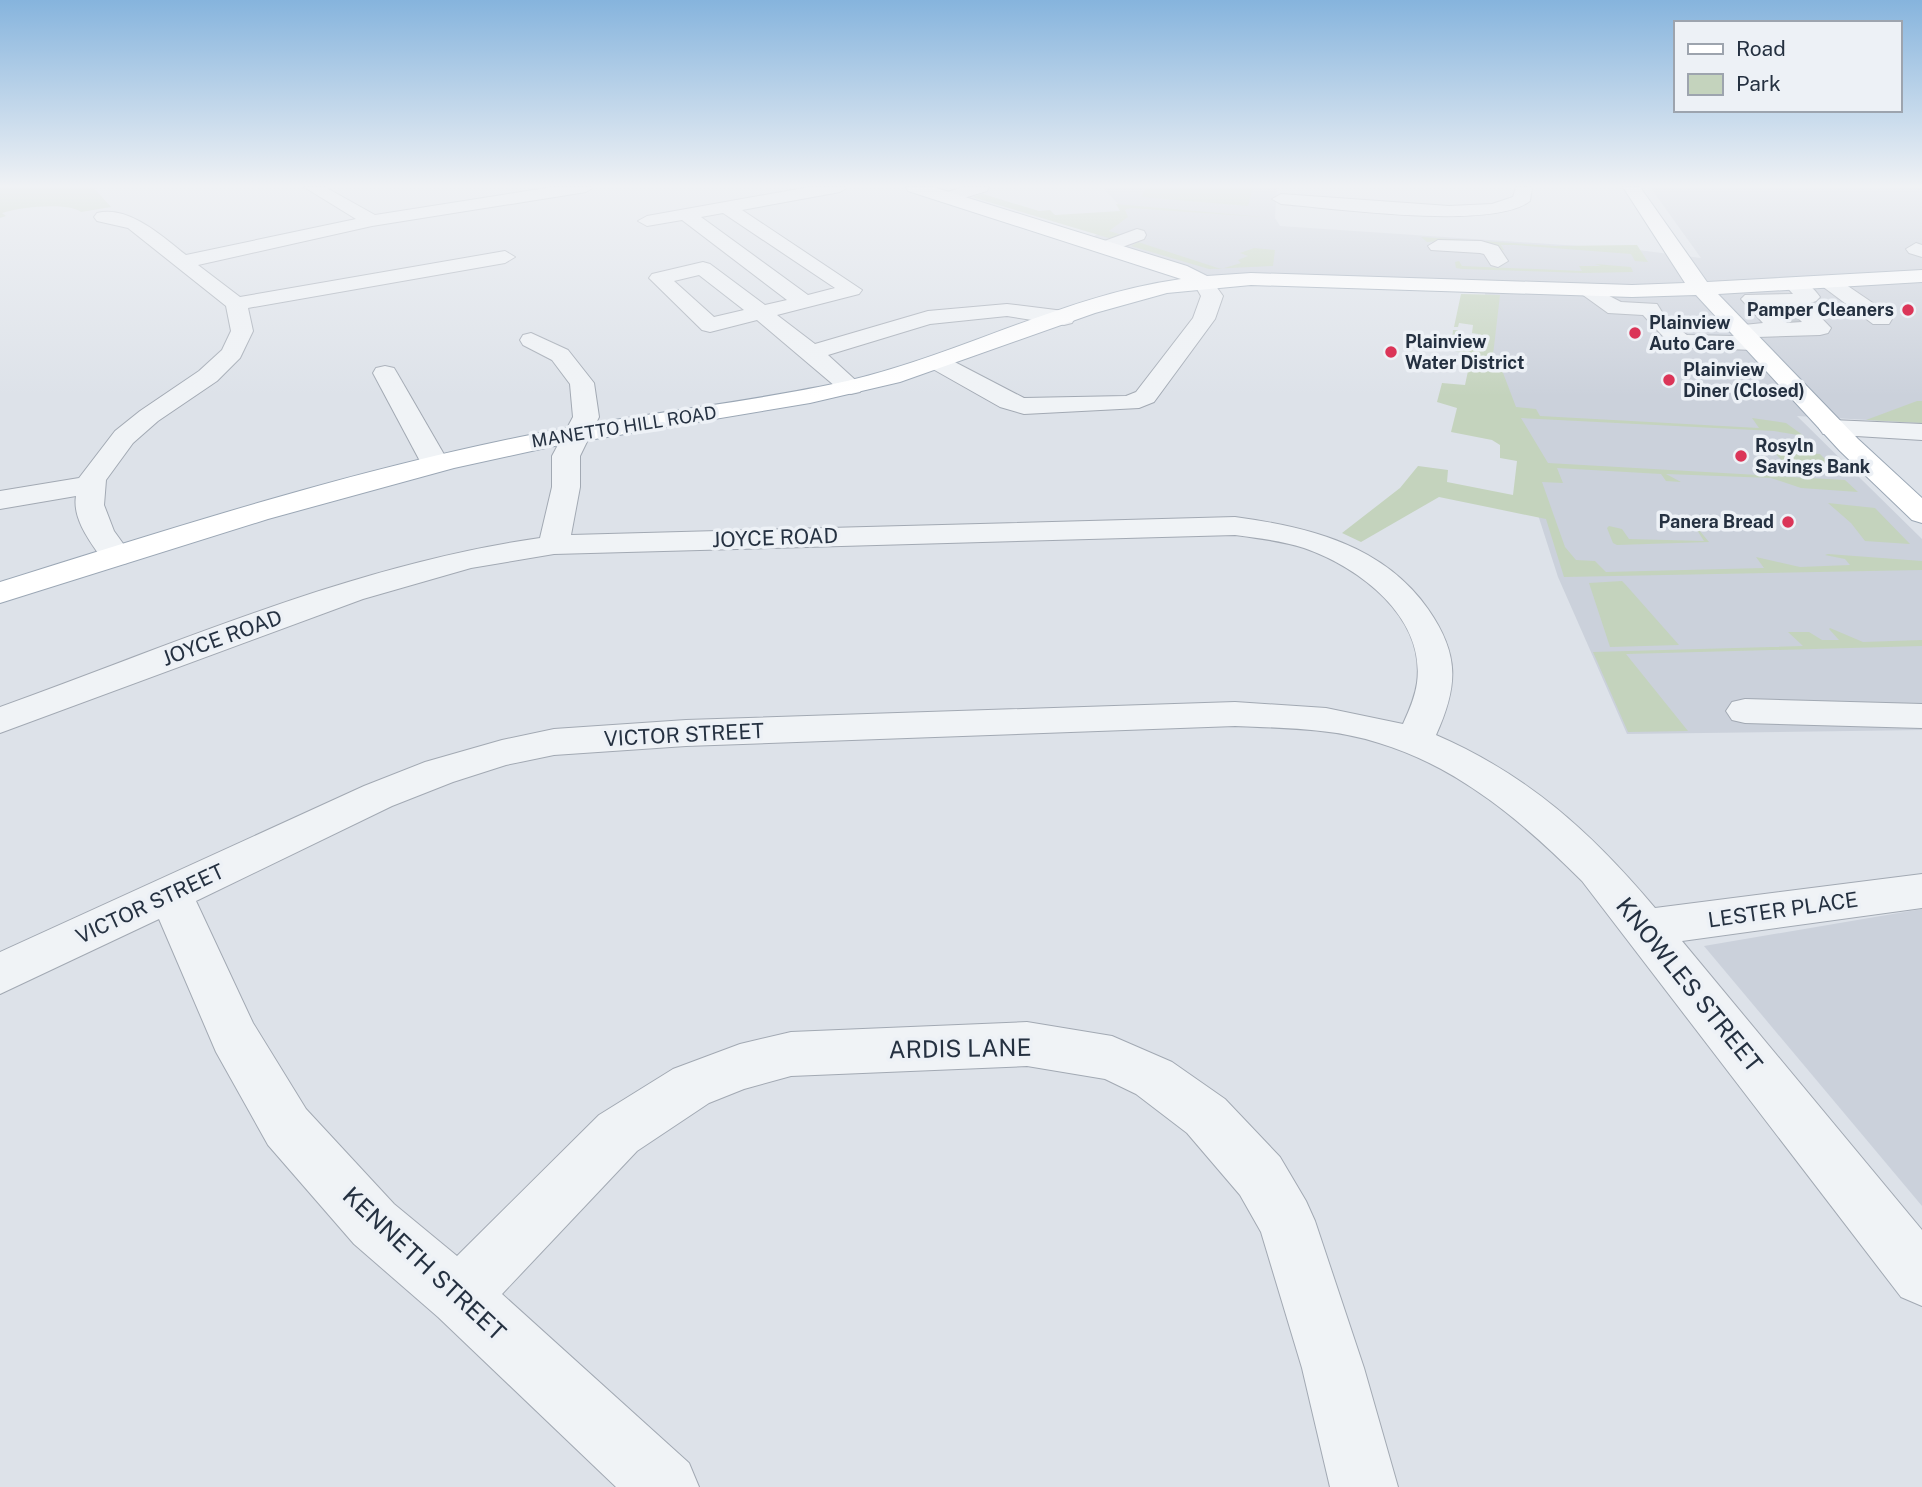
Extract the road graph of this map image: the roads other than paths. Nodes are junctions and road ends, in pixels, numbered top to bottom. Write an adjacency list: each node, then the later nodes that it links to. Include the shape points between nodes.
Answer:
1 (177, 256): 11 (street)
2 (205, 256): 11 (street)
3 (689, 256): 13 (street)
4 (742, 256): 21 (street)
5 (801, 256): 21 (street, via 852,290)
6 (1136, 256): 18 (main road)
7 (1495, 256): 12 (street)
8 (1680, 256): 16 (main road)
9 (506, 257): 22 (street)
10 (1916, 257): 15 (main road); 23 (main road)
11 (183, 261): 22 (street)
12 (1498, 261)
13 (703, 268): 24 (street); 24 (street, via 659,278 709,325)
14 (1730, 269): 23 (main road)
15 (1922, 275): 19 (main road)
16 (1698, 276): 17 (main road, MANETTO HILL ROAD); 20 (main road, MANETTO HILL ROAD); 23 (main road); 27 (main road)
17 (1447, 278): 18 (main road, MANETTO HILL ROAD); 20 (main road, MANETTO HILL ROAD)
18 (1203, 282): 25 (main road, MANETTO HILL ROAD, via 1100,304); 30 (street, via 1212,296 1204,319 1145,397 1130,403 1024,406)
19 (1829, 282): 23 (main road); 26 (street)
20 (1591, 290): 27 (main road, via 1664,297 1696,307); 27 (street, via 1616,308 1649,309 1681,342)
21 (804, 302): 24 (street)
22 (236, 304): 37 (street, via 242,331 232,353 124,437)
23 (1786, 308): 27 (street)
24 (761, 314): 29 (street)
25 (1063, 318): 29 (street, via 1007,310 928,318); 30 (main road, MANETTO HILL ROAD)
26 (1881, 319)
27 (1747, 337): 33 (main road)
28 (531, 340): 35 (street, via 560,355 582,383 586,417)
29 (810, 353): 32 (street)
30 (939, 363): 32 (main road, MANETTO HILL ROAD)
31 (385, 373): 36 (street)
32 (850, 387): 35 (main road, MANETTO HILL ROAD)
33 (1832, 428): 34 (street); 39 (main road)
34 (1922, 432)
35 (576, 435): 36 (main road, MANETTO HILL ROAD); 40 (street, via 566,456 566,487)
36 (435, 463): 41 (main road, MANETTO HILL ROAD)
37 (91, 485): 38 (street); 41 (street, via 89,505)
38 (0, 500)
39 (1922, 514)
40 (554, 545): 45 (street, JOYCE ROAD, via 465,558 346,592); 46 (street, JOYCE ROAD, via 1203,525 1278,530 1312,539 1358,560 1384,577 1410,605 1429,639 1435,684)
41 (116, 556): 42 (main road, MANETTO HILL ROAD)
42 (0, 593)
43 (1745, 711): 44 (street)
44 (1922, 716)
45 (0, 721)
46 (1414, 741): 48 (street, VICTOR STREET, via 1349,724 1235,714 686,733 554,742 439,772 378,796); 49 (street, KNOWLES STREET, via 1540,815 1597,869)
47 (1922, 891): 49 (street, LESTER PLACE)
48 (171, 894): 50 (street, VICTOR STREET); 52 (street, KENNETH STREET, via 234,1037 287,1127 374,1224)
49 (1643, 928): 51 (street, KNOWLES STREET)
50 (0, 974)
51 (1922, 1276)
52 (459, 1296): 53 (street, KENNETH STREET); 54 (street, ARDIS LANE, via 618,1133 691,1086 740,1067 791,1054 1027,1044 1112,1058 1154,1078 1206,1116 1260,1176 1286,1221 1333,1368)
53 (665, 1487)
54 (1364, 1487)

